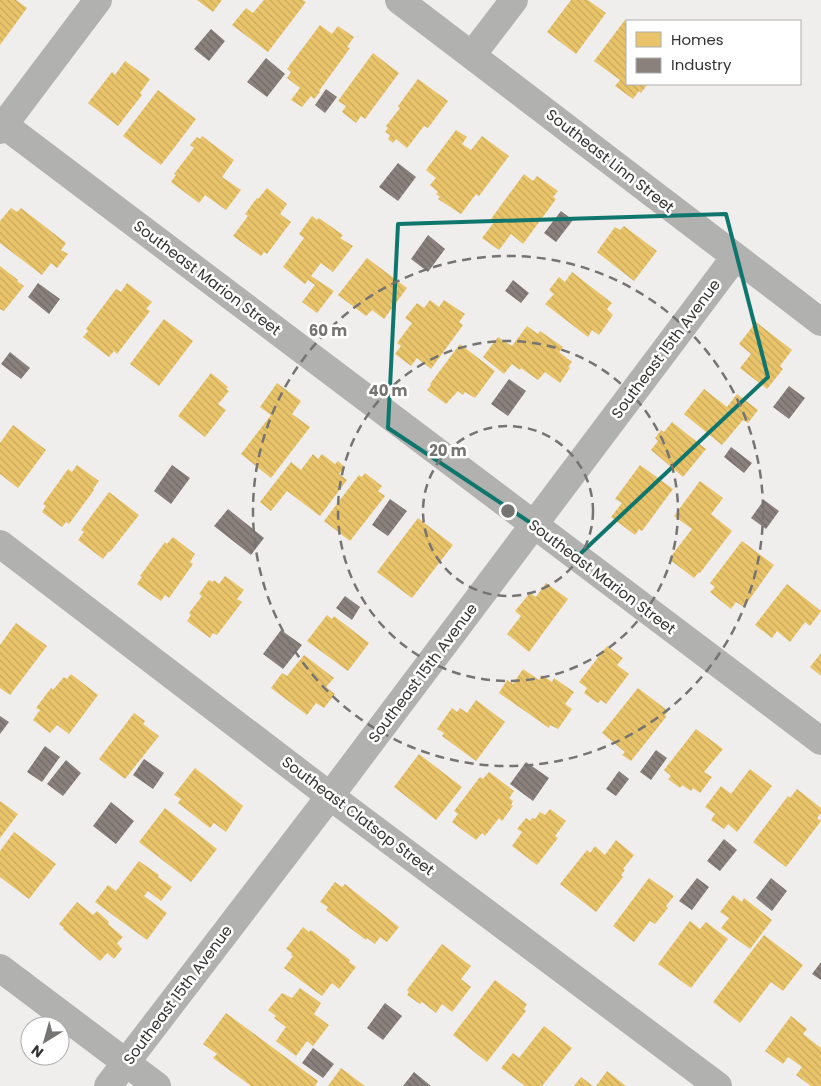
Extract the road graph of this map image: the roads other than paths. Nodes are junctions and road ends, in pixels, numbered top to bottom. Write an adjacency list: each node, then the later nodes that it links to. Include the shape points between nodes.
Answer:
1 (98, 0): 5 (street)
2 (398, 0): 4 (street, Southeast Linn Street)
3 (514, 0): 4 (street)
4 (472, 55): 6 (street, Southeast Linn Street)
5 (1, 126): 8 (street, Southeast Marion Street)
6 (735, 257): 7 (street, Southeast Linn Street); 8 (street, Southeast 15th Avenue)
7 (821, 322)
8 (534, 525): 10 (street, Southeast Marion Street); 11 (street, Southeast 15th Avenue)
9 (0, 544): 11 (street, Southeast Clatsop Street)
10 (821, 741)
11 (330, 796): 13 (street, Southeast 15th Avenue); 16 (street, Southeast Clatsop Street)
12 (0, 968): 13 (street)
13 (126, 1063): 14 (street, Southeast 15th Avenue); 15 (street)
14 (108, 1086)
15 (157, 1086)
16 (718, 1086)

